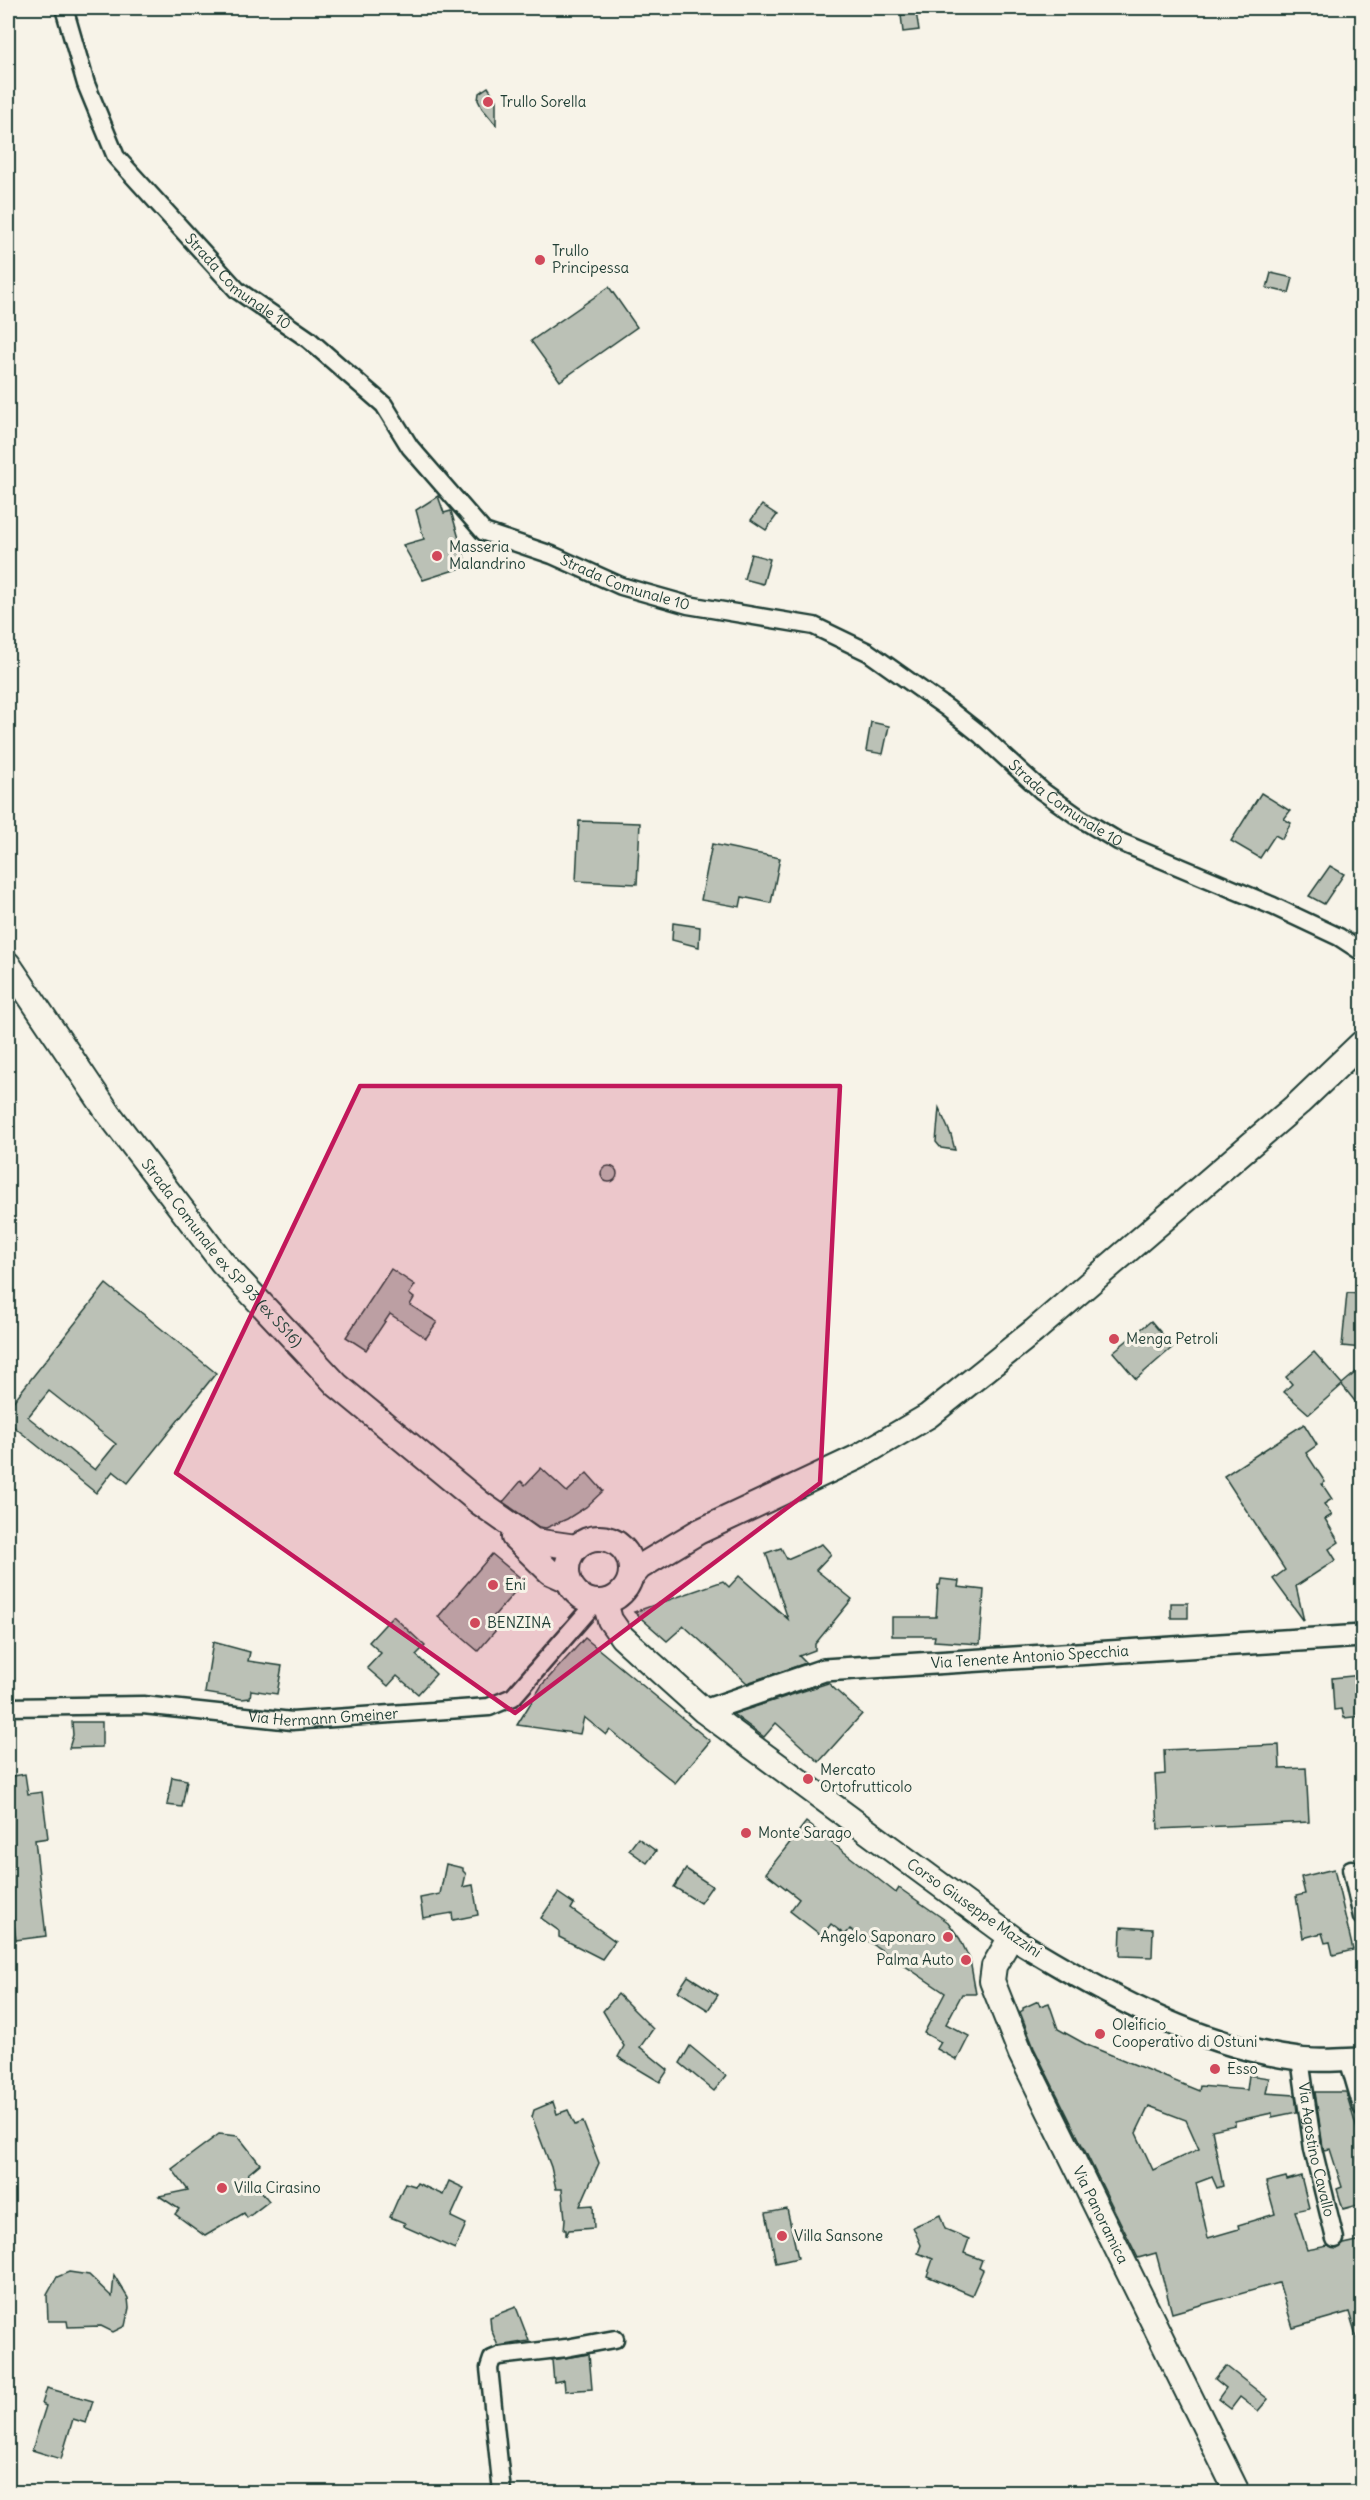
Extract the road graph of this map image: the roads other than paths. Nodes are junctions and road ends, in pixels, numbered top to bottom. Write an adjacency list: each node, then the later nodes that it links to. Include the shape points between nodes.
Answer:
1 (64, 8): 2 (street, Strada Comunale 10, via 86,84 116,157 237,290 308,339 384,405 410,447 484,532 552,555 621,586 688,605 814,626 868,652 981,735 1042,791 1118,841 1273,906)
2 (1362, 952)
3 (8, 964): 5 (main road, Strada Comunale ex SP 93 (ex SS16), via 110,1114 222,1262 337,1385)
4 (1362, 1043): 6 (main road, via 1299,1103 928,1416 858,1457)
5 (480, 1503): 8 (main road, Strada Comunale ex SP 93 (ex SS16), via 534,1541); 9 (main road, Strada Comunale ex SP 93 (ex SS16), via 550,1572)
6 (698, 1532): 7 (main road, via 652,1544); 10 (main road, via 640,1567)
7 (618, 1544): 8 (main road, via 597,1538); 10 (main road, via 630,1562)
8 (576, 1548): 9 (main road, via 567,1565)
9 (568, 1580): 10 (main road, via 575,1593)
10 (613, 1594): 12 (street, Via Hermann Gmeiner, via 513,1697 489,1707 292,1721 143,1705); 13 (main road, Corso Giuseppe Mazzini, via 636,1650)
11 (1362, 1636): 13 (street, Via Tenente Antonio Specchia, via 824,1670)
12 (8, 1707)
13 (704, 1711): 16 (main road, Corso Giuseppe Mazzini)
14 (1351, 1869): 15 (street)
15 (1362, 1917)
16 (1011, 1937): 17 (street, Corso Giuseppe Mazzini, via 1143,2011 1212,2038); 23 (main road, Via Panoramica, via 994,1966 992,1981 1021,2054)
17 (1300, 2059): 18 (street, Corso Giuseppe Mazzini); 20 (street, Via Agostino Cavallo, via 1313,2149)
18 (1355, 2059): 19 (street)
19 (1362, 2108)
20 (1335, 2239)
21 (615, 2340): 22 (street, via 492,2359 489,2368)
22 (502, 2493)
23 (1236, 2493)

